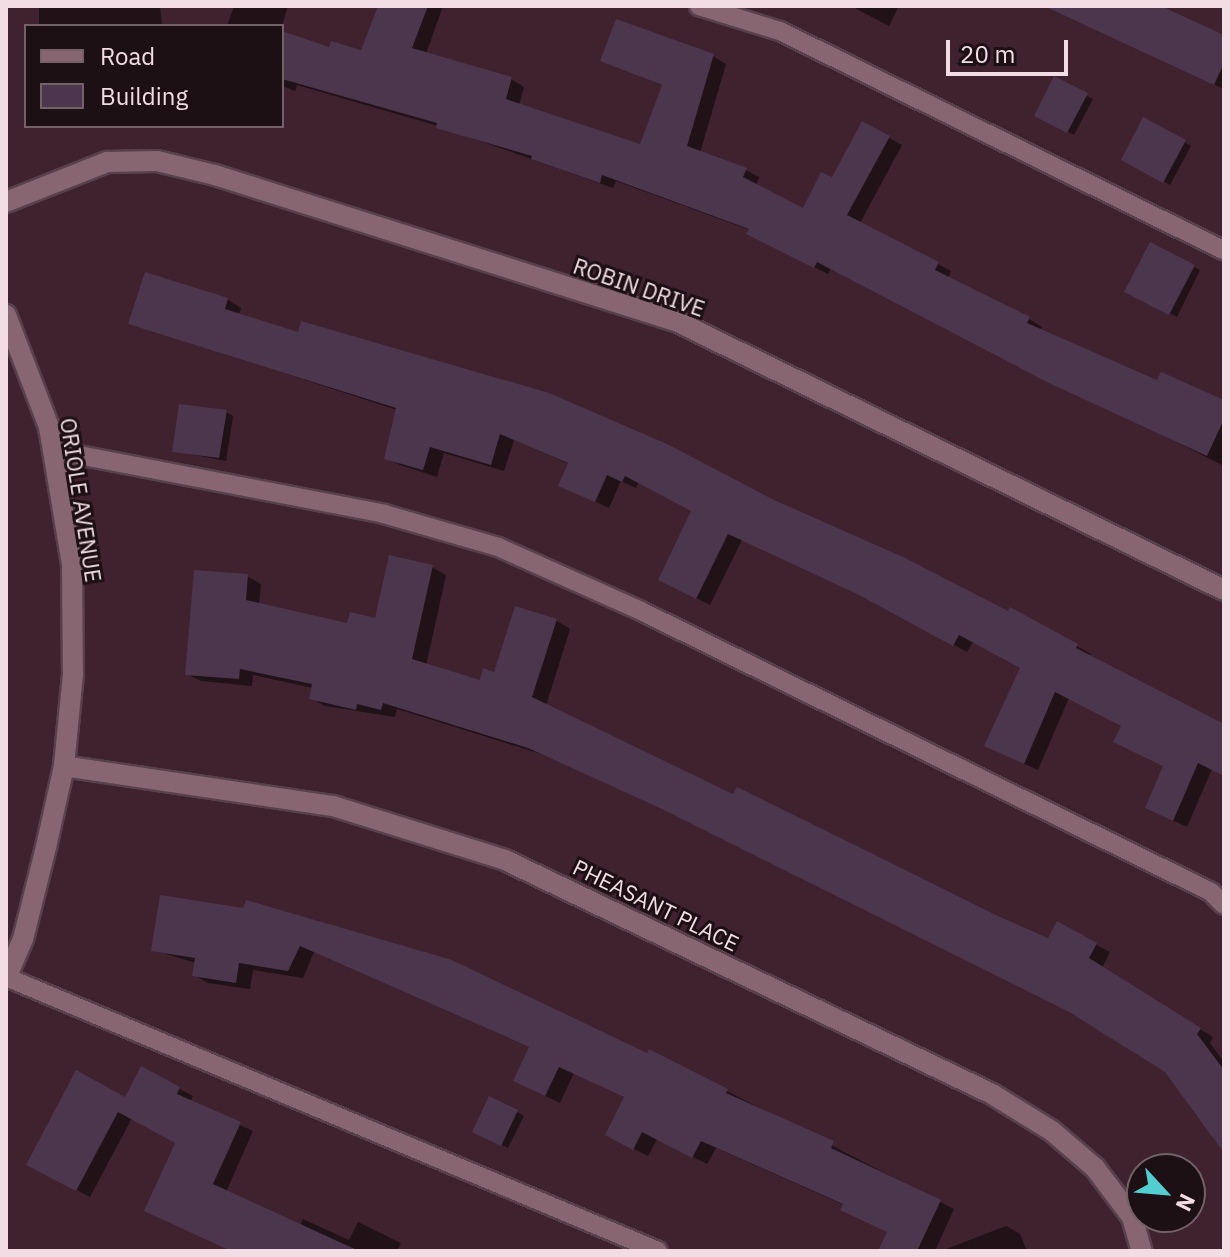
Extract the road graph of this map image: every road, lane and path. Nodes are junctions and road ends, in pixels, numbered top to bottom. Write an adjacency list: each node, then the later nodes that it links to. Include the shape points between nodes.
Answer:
1 (699, 6): 3 (lane, via 780,31)
2 (6, 202): 6 (street, ROBIN DRIVE, via 107,162 157,161 424,241 678,322)
3 (1224, 250)
4 (6, 315): 5 (street, ORIOLE AVENUE)
5 (53, 450): 7 (street, ORIOLE AVENUE, via 72,564 73,674); 8 (lane, via 384,514 498,547 682,631 1211,892)
6 (1224, 590)
7 (64, 766): 9 (street, ORIOLE AVENUE, via 23,939); 11 (street, PHEASANT PLACE, via 333,806 505,860 992,1094 1052,1131 1095,1168 1132,1217)
8 (1224, 905)
9 (6, 977): 10 (lane)
10 (658, 1251)
11 (1142, 1251)

